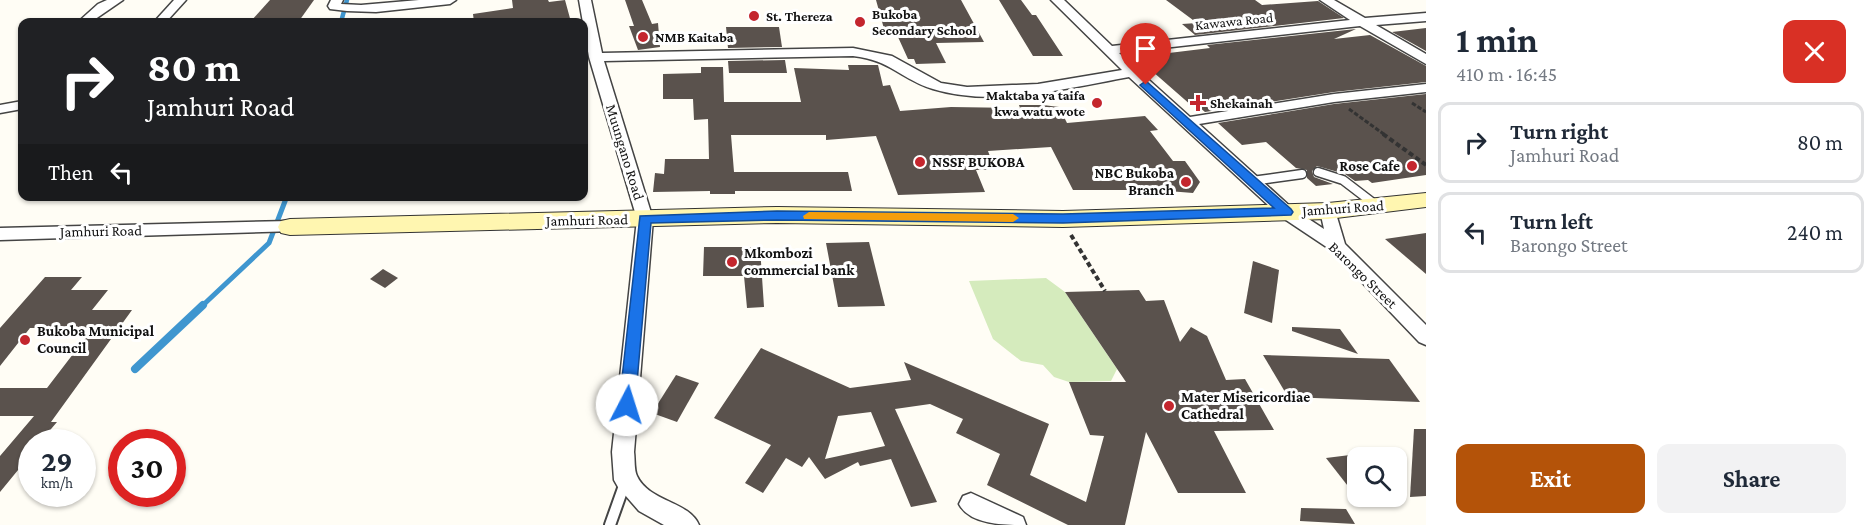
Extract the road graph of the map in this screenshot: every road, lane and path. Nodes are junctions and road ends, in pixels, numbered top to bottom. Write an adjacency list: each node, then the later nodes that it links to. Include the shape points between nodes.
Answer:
1 (117, 0): 9 (street)
2 (180, 0): 10 (street)
3 (337, 0): 4 (street, via 334,6 345,8)
4 (450, 0)
5 (585, 0): 13 (street, Muungano Road)
6 (1057, 0): 12 (street, Barongo Street)
7 (1326, 0): 11 (street)
8 (1426, 17): 11 (street, Kawawa Road)
9 (89, 18)
10 (164, 18)
11 (1362, 22): 12 (street, Kawawa Road); 14 (street)
12 (1110, 50): 15 (street, Barongo Street)
13 (596, 57): 15 (street, via 842,51 888,59 921,80 943,88 968,90 1015,90); 29 (street, Muungano Road)
14 (1426, 60)
15 (1132, 72): 20 (street, Barongo Street)
16 (1426, 88): 17 (street)
17 (1334, 98): 20 (street); 21 (path)
18 (18, 106): 19 (street)
19 (0, 110)
20 (1187, 122): 24 (street, Barongo Street)
21 (1426, 165)
22 (1318, 172): 26 (lane, via 1342,178)
23 (1302, 174): 24 (lane)
24 (1252, 181): 28 (street, Barongo Street)
25 (1426, 200): 26 (street, Jamhuri Road)
26 (1378, 207): 27 (street, Jamhuri Road)
27 (1328, 211): 28 (street, Jamhuri Road); 33 (street)
28 (1286, 212): 30 (street, Jamhuri Road); 33 (street, Barongo Street)
29 (645, 219): 30 (street, Jamhuri Road, via 777,215); 31 (street, Jamhuri Road); 36 (street, Muungano Road, via 623,452)
30 (1063, 219): 34 (path)
31 (290, 226): 32 (street, Jamhuri Road)
32 (3, 236)
33 (1337, 246): 35 (street, Barongo Street)
34 (1105, 291)
35 (1426, 337)
36 (626, 480): 38 (lane); 39 (street, via 647,503)
37 (971, 504): 40 (street)
38 (610, 525)
39 (687, 525)
40 (1014, 525)

